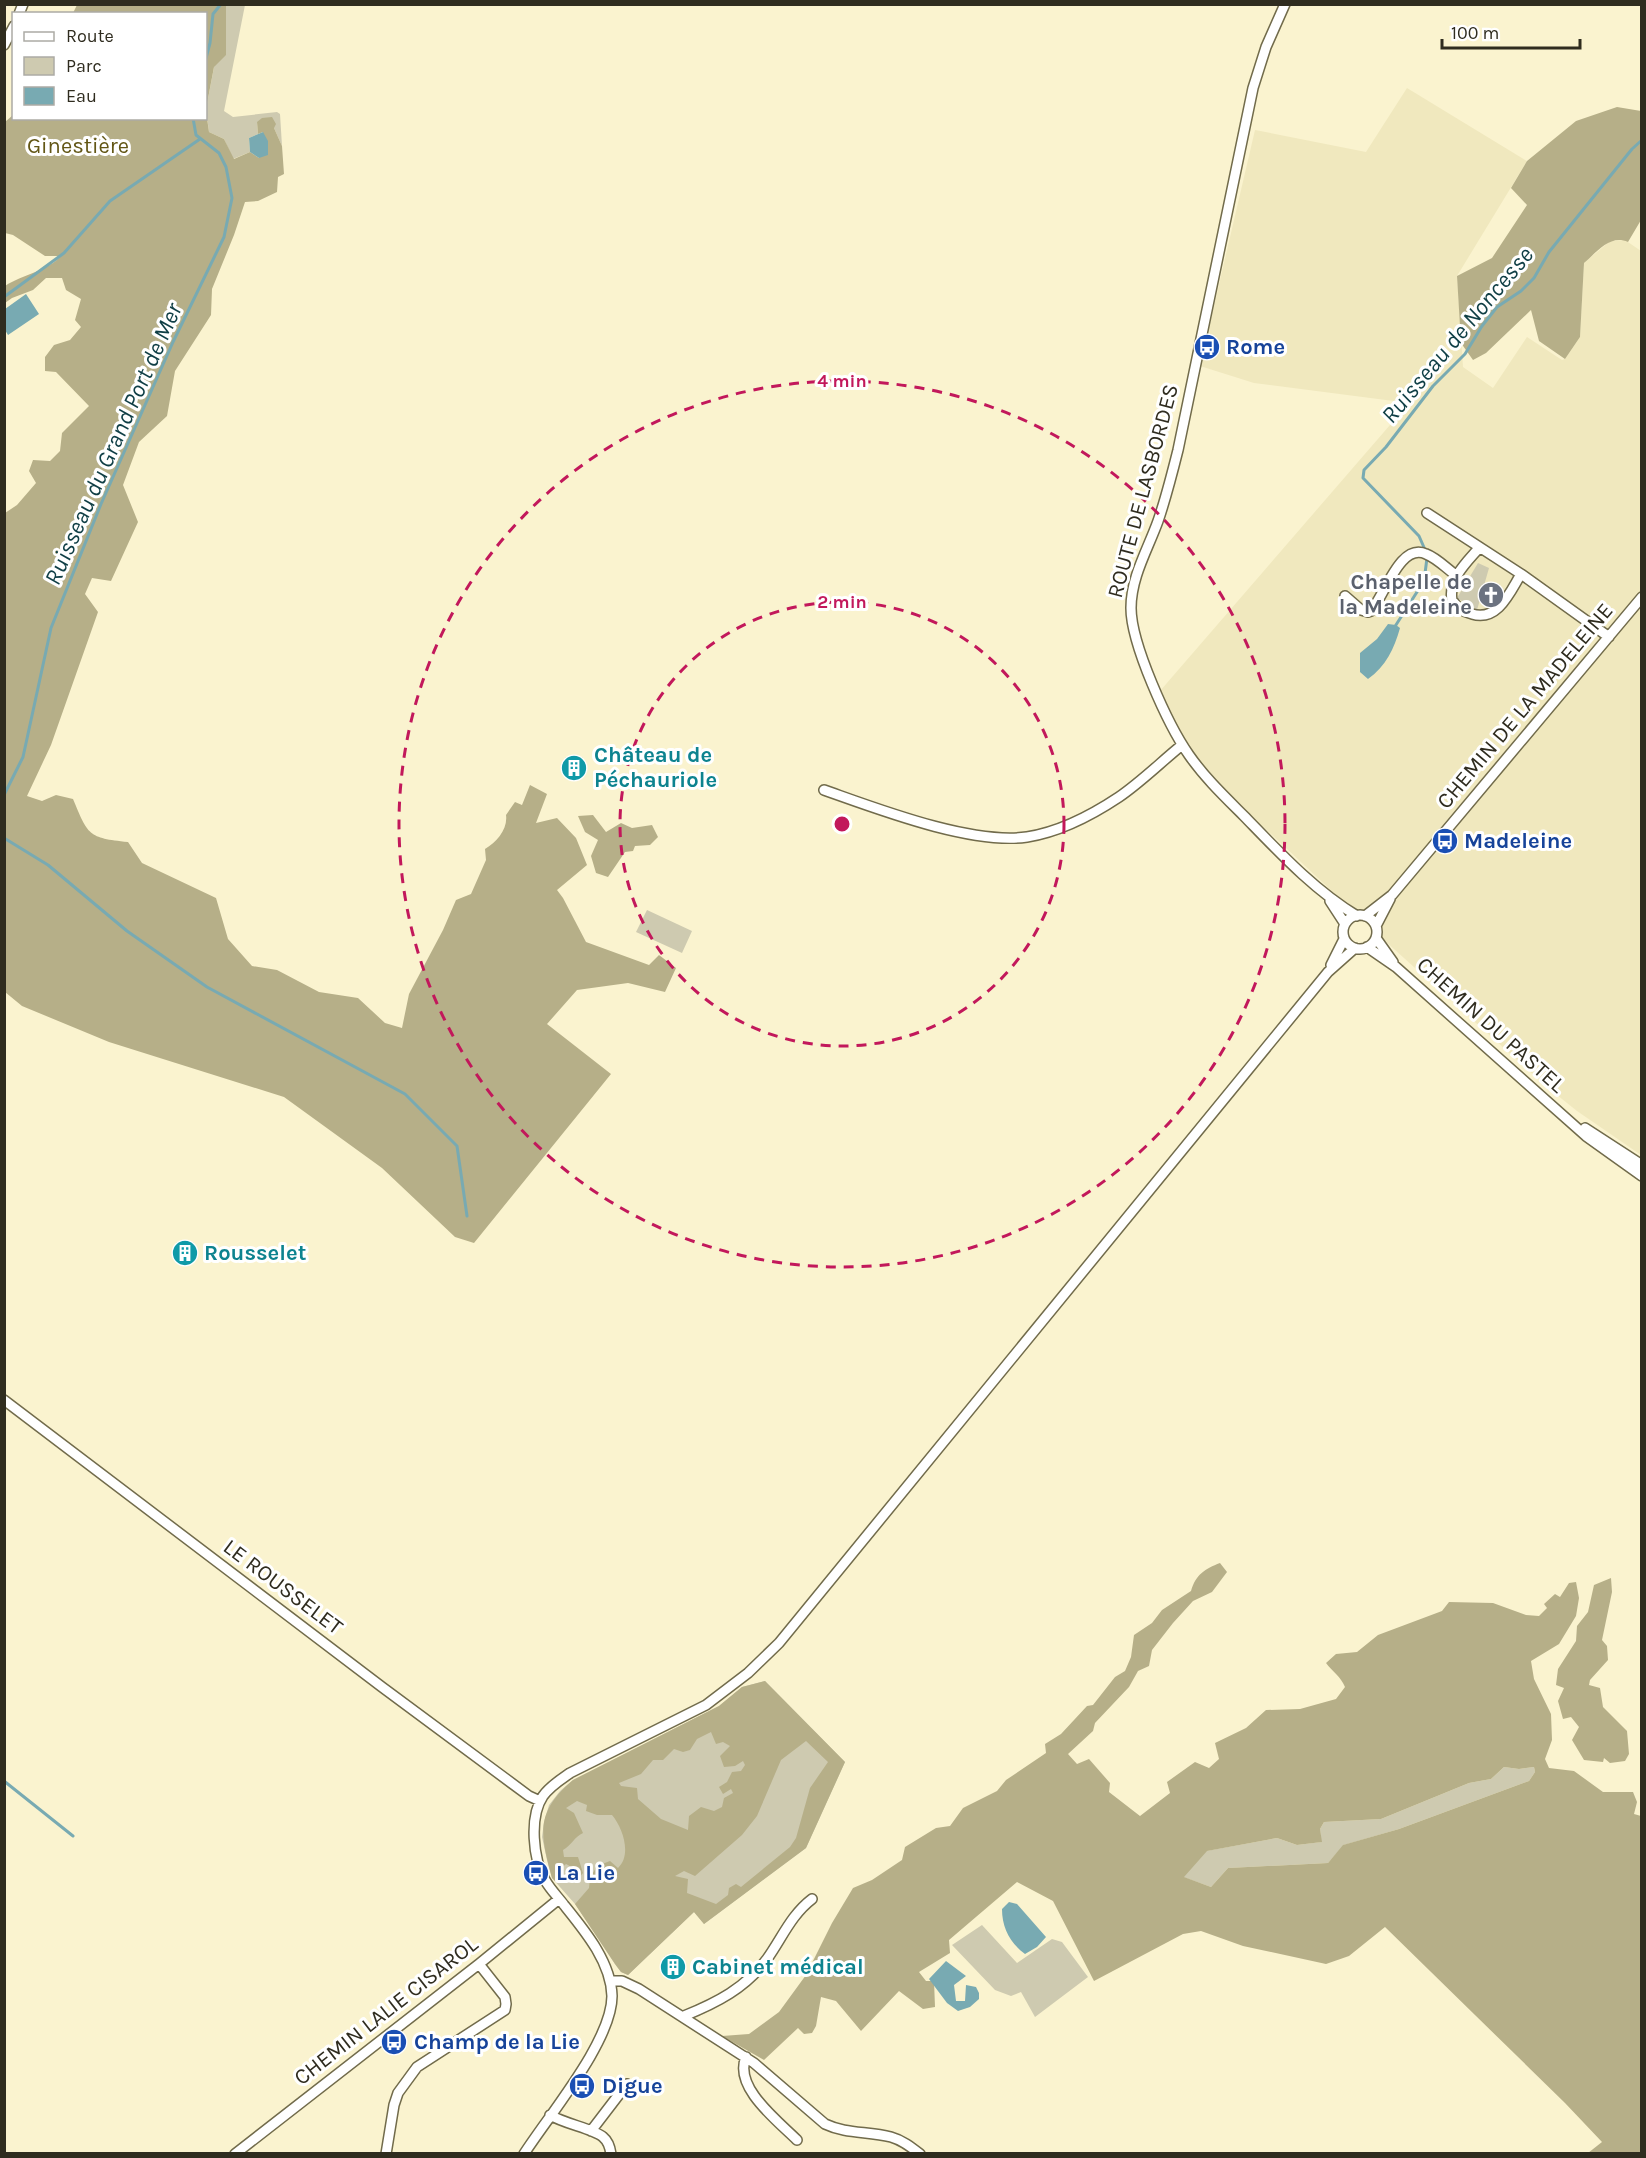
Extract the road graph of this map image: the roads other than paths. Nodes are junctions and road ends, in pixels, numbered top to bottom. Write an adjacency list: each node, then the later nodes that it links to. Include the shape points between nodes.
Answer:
1 (1285, 4): 11 (street, ROUTE DE LASBORDES, via 1253,88 1178,450 1132,598 1138,645)
2 (12, 30): 3 (street)
3 (4, 45)
4 (1427, 513): 5 (street)
5 (1479, 548): 6 (street); 7 (street)
6 (1521, 574): 7 (street, via 1500,606 1491,614 1481,615 1455,604 1451,591); 10 (street)
7 (1457, 576): 8 (street, via 1429,555 1415,552 1400,562 1371,611 1361,610)
8 (1345, 596)
9 (1641, 597): 10 (street, CHEMIN DE LA MADELEINE)
10 (1608, 636): 13 (street, CHEMIN DE LA MADELEINE)
11 (1182, 745): 12 (street, via 1120,796 1071,823 1026,837 953,831); 14 (street, ROUTE DE LASBORDES, via 1213,784)
12 (824, 790)
13 (1392, 894): 15 (street, CHEMIN DE LA MADELEINE); 17 (street, CHEMIN DE LA MADELEINE)
14 (1327, 896): 15 (street, ROUTE DE LASBORDES); 16 (street, ROUTE DE LASBORDES)
15 (1361, 916): 16 (street, via 1352,917); 17 (street)
16 (1345, 924): 19 (street)
17 (1376, 926): 18 (street)
18 (1376, 938): 20 (street); 22 (street, CHEMIN DU PASTEL)
19 (1344, 939): 21 (street); 23 (street)
20 (1367, 947): 21 (street); 22 (street, CHEMIN DU PASTEL)
21 (1355, 948): 23 (street)
22 (1396, 966): 24 (street, CHEMIN DU PASTEL)
23 (1328, 972): 28 (street, via 778,1643 748,1673 706,1705 570,1773)
24 (1560, 1112): 25 (street, CHEMIN DU PASTEL); 26 (street, CHEMIN DU PASTEL)
25 (1641, 1165)
26 (1641, 1176)
27 (4, 1400): 28 (street, LE ROUSSELET, via 446,1735)
28 (540, 1801): 29 (street, via 535,1828 537,1853 544,1879)
29 (559, 1899): 31 (street, CHEMIN LALIE CISAROL); 32 (street, via 599,1954)
30 (812, 1899): 33 (street, via 745,1983)
31 (479, 1964): 39 (street, CHEMIN LALIE CISAROL); 40 (street, via 505,1997 505,2010 417,2067 396,2099)
32 (610, 1981): 33 (street, via 631,1985); 36 (street, via 611,2010 602,2036)
33 (684, 2016): 34 (street)
34 (746, 2057): 38 (street, via 743,2070 754,2097); 43 (street, via 825,2124 839,2131 892,2137)
35 (627, 2084): 37 (street)
36 (550, 2115): 37 (street); 41 (street)
37 (591, 2132): 42 (street, via 606,2139)
38 (797, 2140)
39 (235, 2154)
40 (386, 2154)
41 (524, 2154)
42 (611, 2154)
43 (920, 2154)

